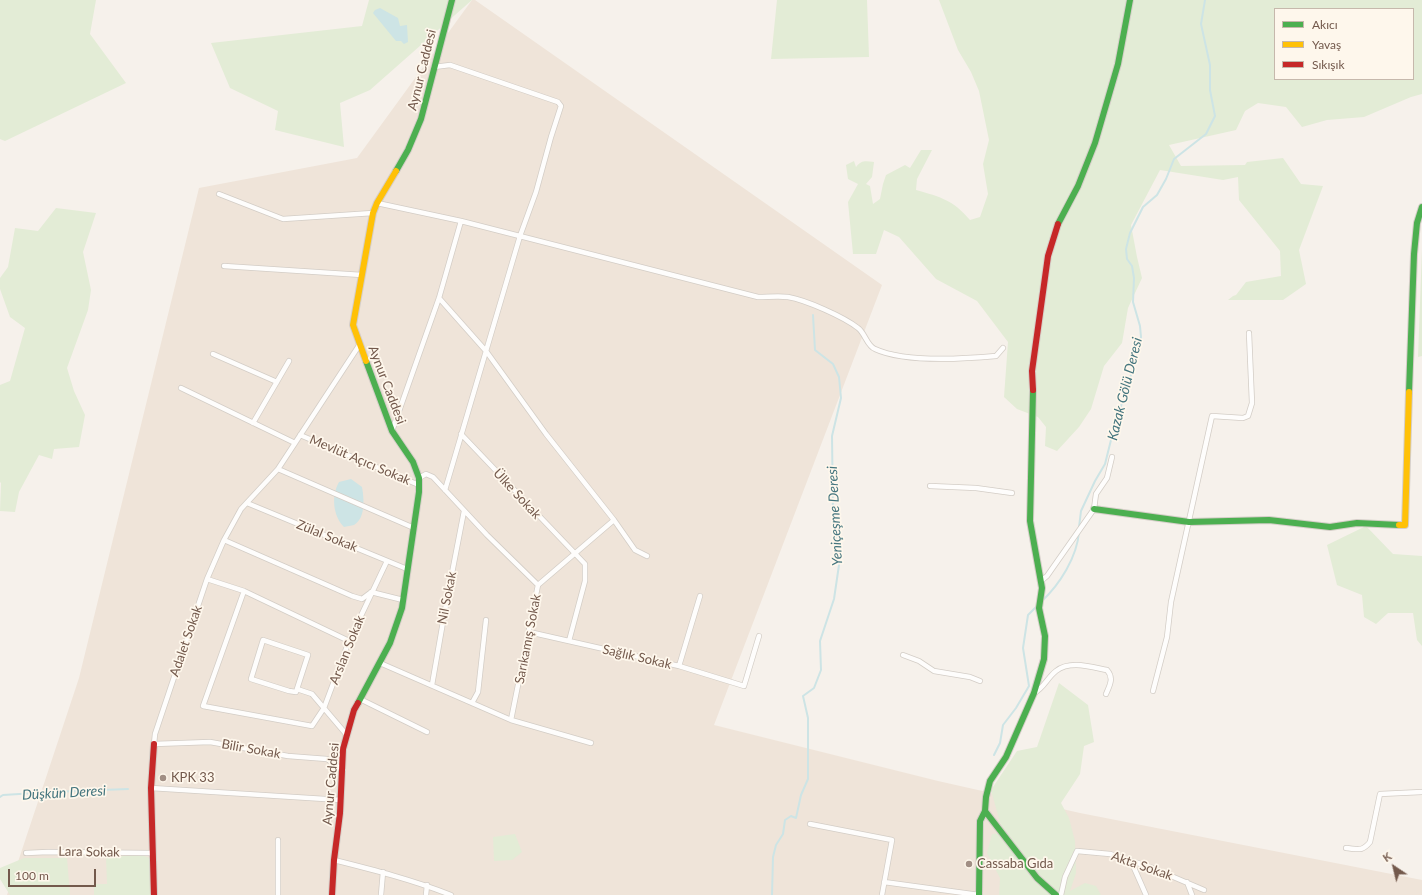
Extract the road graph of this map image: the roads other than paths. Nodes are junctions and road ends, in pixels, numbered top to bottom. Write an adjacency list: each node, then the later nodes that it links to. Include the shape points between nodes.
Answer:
1 (452, 0): 3 (street, Aynur Caddesi)
2 (1130, 0): 44 (street, via 1118,64 1094,142 1078,186 1059,220 1048,256 1032,371 1030,521)
3 (434, 67): 5 (street, Aynur Caddesi, via 421,119 408,150); 9 (street, via 450,65 558,102 561,106 536,192)
4 (218, 194): 7 (street, via 283,219)
5 (377, 203): 7 (street, Aynur Caddesi); 8 (street)
6 (1422, 206): 36 (street, via 1417,223 1414,254 1406,525 1357,523 1330,527 1269,520)
7 (374, 213): 11 (street, Aynur Caddesi)
8 (462, 221): 9 (street); 12 (street)
9 (520, 236): 15 (street, via 758,297 789,298 823,309 859,328 873,349 889,354 914,359 978,358 996,356); 16 (street)
10 (224, 266): 11 (street)
11 (362, 275): 14 (street, Aynur Caddesi, via 353,325)
12 (439, 298): 16 (street); 22 (street)
13 (1248, 334): 36 (street, via 1252,403 1248,416 1212,416)
14 (360, 344): 22 (street, Aynur Caddesi); 24 (street, Adalet Sokak)
15 (1003, 348)
16 (486, 352): 23 (street); 35 (street)
17 (213, 354): 19 (street)
18 (289, 361): 19 (street)
19 (277, 382): 21 (street)
20 (181, 388): 21 (street)
21 (253, 423): 25 (street)
22 (392, 431): 28 (street, Aynur Caddesi, via 413,462)
23 (461, 434): 30 (street); 39 (street, Ülke Sokak)
24 (300, 435): 25 (street, Adalet Sokak); 28 (street, Mevlüt Açıcı Sokak)
25 (295, 443): 27 (street, Adalet Sokak)
26 (1112, 457): 33 (street, via 1107,478 1096,494)
27 (278, 469): 32 (street, Adalet Sokak); 37 (street)
28 (419, 482): 30 (street, Mevlüt Açıcı Sokak, via 426,474 433,477); 37 (street, Aynur Caddesi)
29 (930, 486): 31 (street)
30 (445, 490): 34 (street)
31 (1012, 493)
32 (247, 503): 38 (street, Adalet Sokak); 41 (street, Zülal Sokak)
33 (1094, 509): 36 (street); 44 (street)
34 (464, 511): 45 (street); 59 (street, Nil Sokak)
35 (614, 520): 39 (street, Sarıkamış Sokak); 40 (street, via 635,550)
36 (1189, 522): 61 (street, via 1171,602 1167,637)
37 (414, 528): 42 (street, Aynur Caddesi)
38 (224, 540): 43 (street, Adalet Sokak); 47 (street, via 352,596 362,599)
39 (575, 554): 45 (street, Sarıkamış Sokak); 54 (street, Ülke Sokak, via 585,564 584,581)
40 (647, 556)
41 (387, 561): 42 (street, Zülal Sokak); 47 (street, Arslan Sokak)
42 (407, 569): 49 (street, Aynur Caddesi)
43 (207, 579): 46 (street); 71 (street, Adalet Sokak, via 154,734)
44 (1041, 581): 62 (street, via 1039,608 1045,636 1044,659)
45 (538, 585): 51 (street, Sarıkamış Sokak)
46 (244, 591): 53 (street); 66 (street, Arslan Sokak, via 203,706 312,726)
47 (371, 592): 49 (street); 53 (street, Arslan Sokak)
48 (700, 596): 57 (street)
49 (403, 600): 56 (street, Aynur Caddesi, via 390,643)
50 (486, 620): 65 (street, via 478,692)
51 (529, 632): 54 (street, Sağlık Sokak); 67 (street, Sarıkamış Sokak)
52 (759, 636): 57 (street, Sağlık Sokak, via 744,686)
53 (349, 641): 66 (street, Arslan Sokak)
54 (569, 642): 57 (street, Sağlık Sokak)
55 (903, 655): 58 (street, via 919,661 934,671)
56 (380, 663): 59 (street); 64 (street, Aynur Caddesi)
57 (679, 666)
58 (980, 681)
59 (432, 685): 65 (street)
60 (297, 689): 60 (street, via 308,655 264,640 250,679 289,691 296,692); 66 (street, via 312,694)
61 (1153, 691)
62 (1034, 693): 63 (street, via 1041,689 1056,671 1066,665 1079,665 1107,670 1111,674); 76 (street, via 1006,758 990,781)
63 (1106, 694)
64 (360, 699): 68 (street); 69 (street, Aynur Caddesi)
65 (472, 703): 67 (street)
66 (324, 708): 69 (street)
67 (511, 720): 70 (street)
68 (427, 732)
69 (346, 734): 72 (street, Aynur Caddesi)
70 (590, 743)
71 (154, 744): 72 (street, Bilir Sokak, via 210,742 288,756 327,759); 73 (street)
72 (343, 770): 75 (street, Aynur Caddesi)
73 (152, 788): 75 (street); 80 (street)
74 (1422, 792): 79 (street, via 1380,794 1370,842 1361,850)
75 (341, 800): 82 (street, Aynur Caddesi)
76 (985, 811): 96 (street, via 980,821); 97 (street, via 1037,878)
77 (810, 824): 85 (street, via 892,840)
78 (278, 840): 90 (street)
79 (1346, 848)
80 (152, 853): 81 (street, Lara Sokak); 89 (street)
81 (26, 854)
82 (334, 860): 84 (street); 91 (street, Aynur Caddesi)
83 (1131, 861): 86 (street, Akta Sokak, via 1150,866); 98 (street, Akta Sokak, via 1110,854 1077,851 1065,877); 99 (street)
84 (383, 872): 87 (street); 92 (street)
85 (884, 882): 95 (street); 96 (street)
86 (1186, 882): 88 (street, Akta Sokak); 100 (street)
87 (427, 885): 93 (street); 94 (street)
88 (1204, 890)
89 (154, 895)
90 (278, 895)
91 (332, 895)
92 (381, 895)
93 (426, 895)
94 (451, 895)
95 (882, 895)
96 (979, 895)
97 (1056, 895)
98 (1061, 895)
99 (1146, 895)
100 (1192, 895)

